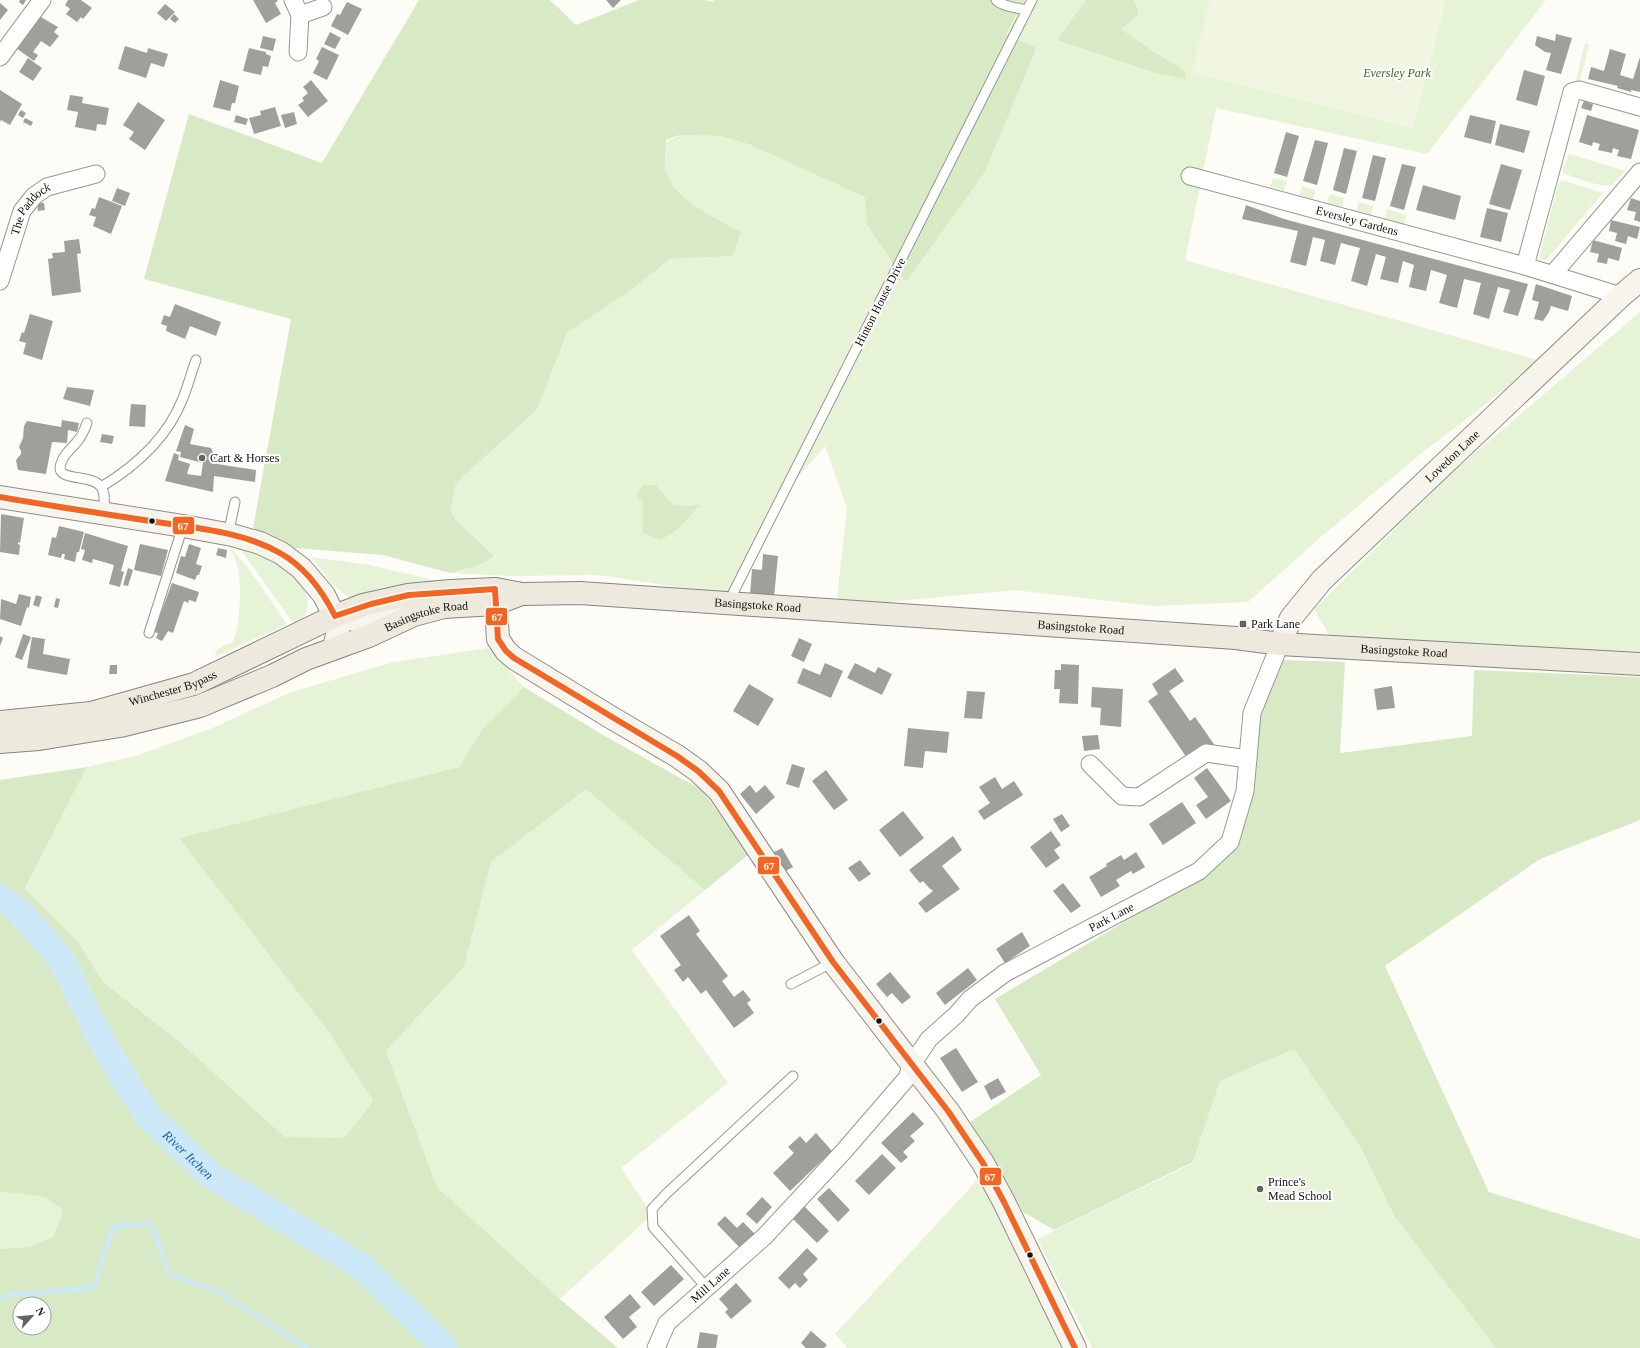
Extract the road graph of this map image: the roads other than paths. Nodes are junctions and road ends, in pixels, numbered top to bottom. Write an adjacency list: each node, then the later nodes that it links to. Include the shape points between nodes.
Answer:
1 (42, 0): 8 (street)
2 (996, 0): 6 (lane, via 1008,6)
3 (1032, 0): 6 (lane, Hinton House Drive)
4 (296, 7): 5 (street); 7 (street)
5 (323, 7)
6 (1027, 10): 27 (lane, Hinton House Drive)
7 (298, 52)
8 (0, 56)
9 (1640, 107): 13 (street, via 1579,90 1572,92)
10 (1640, 172): 14 (street)
11 (96, 174): 16 (street, The Paddock, via 47,187 34,196 22,211)
12 (1190, 176): 13 (street, Eversley Gardens)
13 (1525, 266): 14 (street, Eversley Gardens)
14 (1553, 274): 17 (street, Eversley Gardens)
15 (1640, 280): 17 (main road, Lovedon Lane)
16 (0, 281)
17 (1621, 296): 31 (main road, Lovedon Lane, via 1322,580 1291,618)
18 (196, 360): 20 (lane, via 183,399 166,431 145,454)
19 (88, 423): 20 (lane, via 62,460 61,472 70,477 88,478 96,481)
20 (101, 487): 23 (lane)
21 (0, 497): 23 (main road)
22 (235, 502): 25 (lane)
23 (104, 514): 24 (main road)
24 (184, 526): 25 (main road); 30 (lane)
25 (228, 535): 28 (main road, via 260,543 281,553 301,568 324,595)
26 (495, 597): 27 (main road, Basingstoke Road, via 580,593); 28 (main road, Basingstoke Road, via 450,591 408,595); 29 (main road, Basingstoke Road); 40 (main road, via 498,638 514,658 677,756 719,791)
27 (728, 604): 31 (main road, Basingstoke Road, via 1228,637)
28 (335, 616): 29 (main road, via 359,621); 32 (main road, via 339,626); 36 (main road, Winchester Bypass, via 194,684 91,713)
29 (405, 618): 32 (main road, Basingstoke Road, via 369,636)
30 (150, 633)
31 (1280, 644): 34 (main road, Basingstoke Road); 38 (street, Park Lane, via 1252,713)
32 (334, 648): 37 (main road, Winchester Bypass, via 200,706 120,726 39,739)
33 (1640, 658): 34 (lane, via 1565,655)
34 (1544, 660): 35 (main road, Basingstoke Road)
35 (1640, 664)
36 (0, 722)
37 (0, 742)
38 (1248, 759): 39 (street, via 1206,753 1138,797 1122,796); 42 (street, Park Lane, via 1246,791 1230,842 1199,871 1005,973 970,999 929,1039)
39 (1090, 764)
40 (833, 962): 41 (lane); 42 (main road)
41 (791, 984)
42 (912, 1064): 44 (street, Mill Lane, via 907,1078 844,1151 765,1236); 46 (main road, via 948,1110 983,1163)
43 (793, 1076): 44 (lane, via 652,1210 653,1227)
44 (707, 1288): 45 (street, Mill Lane, via 668,1323)
45 (656, 1348)
46 (1075, 1348)

